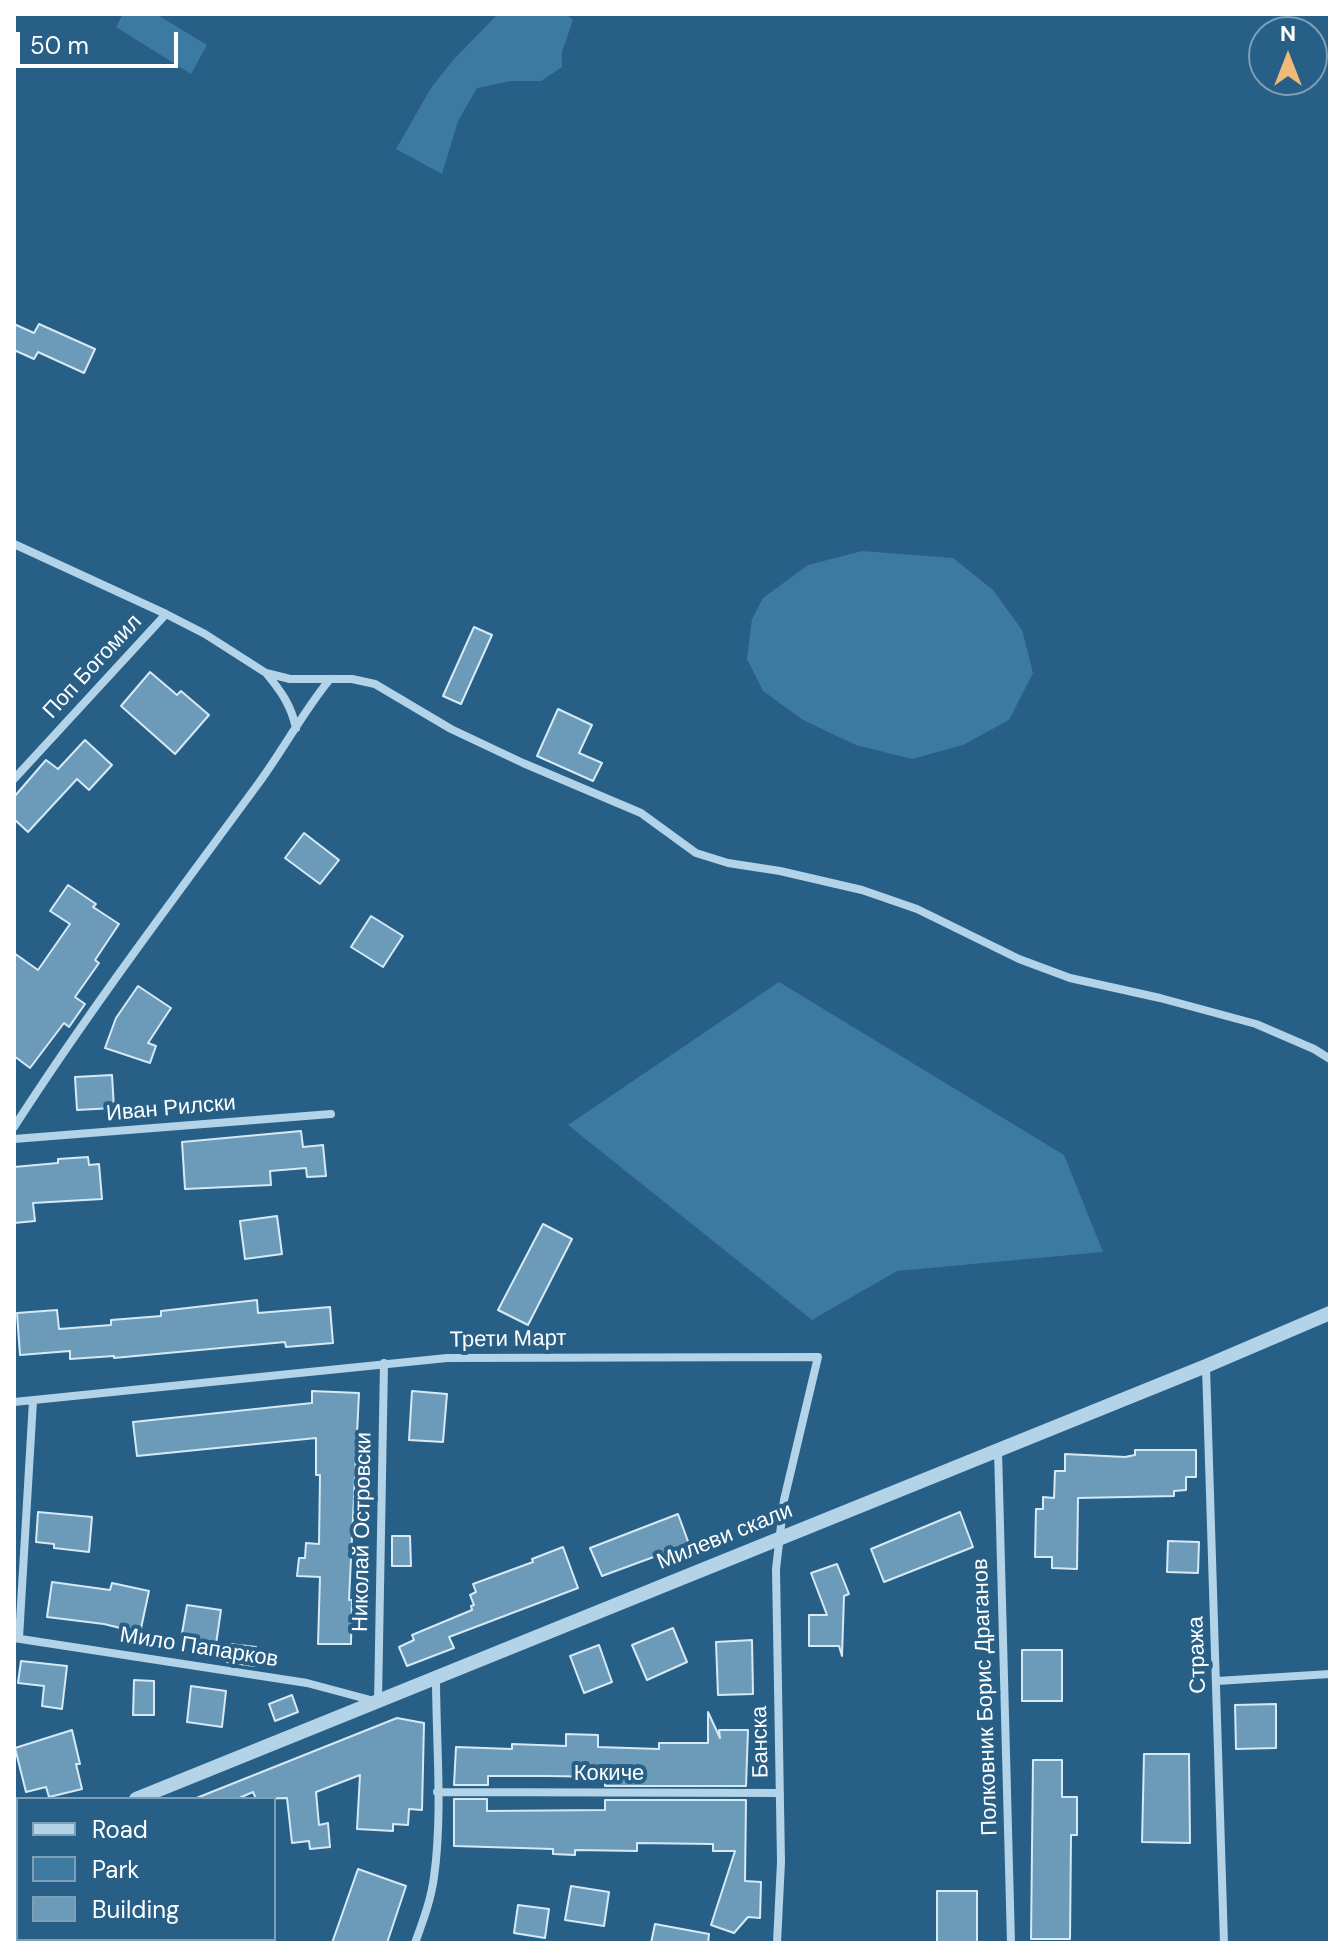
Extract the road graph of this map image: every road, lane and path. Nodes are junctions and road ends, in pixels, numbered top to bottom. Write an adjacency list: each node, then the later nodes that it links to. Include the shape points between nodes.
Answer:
1 (14, 544): 2 (street)
2 (166, 614): 3 (street); 6 (street, Поп Богомил)
3 (266, 673): 4 (street); 5 (street, via 292,709)
4 (330, 679): 5 (street); 7 (street, via 375,684 451,729 641,813 696,853 862,890 1070,978 1256,1024)
5 (296, 728): 9 (street)
6 (14, 779)
7 (1330, 1059)
8 (331, 1114): 10 (street, Иван Рилски)
9 (14, 1127)
10 (14, 1139)
11 (1330, 1313): 13 (street, Милеви скали)
12 (384, 1363): 14 (street, Трети Март); 17 (street, Трети Март, via 818,1357); 22 (street, Николай Островски)
13 (1206, 1366): 16 (street, Милеви скали); 21 (street, Стража)
14 (33, 1401): 15 (street, Трети Март); 18 (street)
15 (14, 1402)
16 (998, 1450): 17 (street, Милеви скали); 28 (street, Полковник Борис Драганов)
17 (778, 1539): 20 (street, Милеви скали); 24 (street, Банска)
18 (16, 1638): 22 (street, Мило Папарков, via 307,1683)
19 (1330, 1674): 21 (street)
20 (436, 1677): 22 (street, Милеви скали); 23 (street)
21 (1217, 1681): 29 (street, Стража)
22 (378, 1702): 25 (street, Милеви скали)
23 (437, 1792): 24 (street, Кокиче); 26 (street, via 434,1877)
24 (780, 1793): 27 (street, Банска)
25 (141, 1797)
26 (415, 1943)
27 (777, 1943)
28 (1011, 1943)
29 (1224, 1943)

